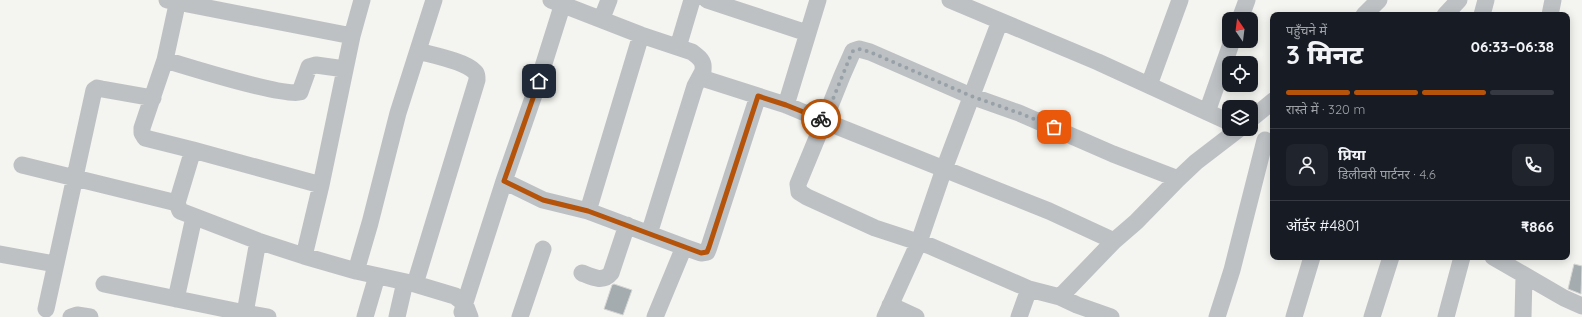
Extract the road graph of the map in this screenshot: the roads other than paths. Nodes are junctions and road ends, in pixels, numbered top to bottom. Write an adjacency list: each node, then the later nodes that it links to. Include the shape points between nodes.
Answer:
1 (174, 0): 25 (street); 29 (street)
2 (362, 0): 25 (street)
3 (434, 0): 28 (street)
4 (609, 0): 21 (street)
5 (692, 0): 26 (street)
6 (707, 0): 23 (street)
7 (818, 0): 23 (street)
8 (950, 0): 22 (street)
9 (1180, 0): 32 (street)
10 (1247, 0): 16 (street)
11 (1379, 0): 17 (street)
12 (1459, 0): 18 (street)
13 (1486, 0): 19 (street)
14 (1553, 0): 20 (street)
15 (559, 1): 21 (street); 50 (street, via 535,92)
16 (1243, 12)
17 (1367, 12)
18 (1448, 12)
19 (1483, 12)
20 (1551, 12)
21 (602, 18): 24 (street)
22 (1000, 21): 32 (street); 34 (street)
23 (807, 33): 37 (street)
24 (641, 34): 26 (street); 53 (street)
25 (352, 36): 30 (street)
26 (678, 47): 31 (street, via 697,55 703,65)
27 (1230, 48): 38 (street)
28 (418, 51): 70 (street, via 398,113); 73 (street, via 473,70 477,80)
29 (165, 60): 30 (street, via 250,84 296,93 302,88 309,66); 35 (street)
30 (345, 69): 51 (street)
31 (702, 73): 33 (street, via 708,80); 56 (street, via 695,86)
32 (1148, 85): 38 (street)
33 (758, 96): 37 (street); 60 (street, via 707,252 701,253)
34 (971, 96): 41 (street, via 870,52 856,49 850,57); 47 (street); 49 (street, via 1019,113)
35 (153, 98): 45 (street, via 142,128 145,138); 48 (street, via 97,88 94,90)
36 (1270, 103): 39 (street)
37 (786, 105): 41 (street)
38 (1207, 112): 40 (street)
39 (1258, 113)
40 (1222, 119)
41 (824, 121): 47 (street); 59 (street, via 798,184 800,194 875,228)
42 (1230, 136): 49 (street)
43 (1257, 136): 44 (street)
44 (1269, 142): 94 (street)
45 (193, 150): 51 (street); 52 (street)
46 (22, 165): 48 (street)
47 (944, 169): 58 (street, via 1049,211); 59 (street)
48 (74, 177): 52 (street); 68 (street)
49 (1178, 179): 58 (street)
50 (504, 181): 53 (street, via 543,200); 82 (street)
51 (321, 185): 63 (street)
52 (177, 203): 54 (street, via 180,211)
53 (588, 211): 55 (street)
54 (194, 217): 57 (street); 77 (street)
55 (627, 225): 56 (street); 71 (street, via 608,278 597,279)
56 (649, 234): 60 (street)
57 (258, 241): 63 (street); 83 (street)
58 (1114, 241): 76 (street)
59 (919, 242): 75 (street); 80 (street)
60 (684, 247): 90 (street)
61 (543, 249): 89 (street)
62 (0, 254): 68 (street)
63 (304, 256): 70 (street)
64 (1311, 260): 95 (street)
65 (1390, 260): 96 (street)
66 (1461, 260): 97 (street)
67 (1501, 260): 69 (street)
68 (55, 264): 78 (street)
69 (1517, 267): 79 (street); 98 (street)
70 (356, 271): 72 (street)
71 (582, 273)
72 (377, 276): 73 (street); 87 (street)
73 (410, 283): 82 (street, via 456,296); 88 (street)
74 (104, 284): 77 (street)
75 (1029, 288): 76 (street); 92 (street)
76 (1060, 297): 81 (street)
77 (176, 299): 83 (street)
78 (46, 309)
79 (1580, 310)
80 (887, 311): 91 (street)
81 (1075, 311): 93 (street)
82 (465, 313)
83 (245, 315): 86 (street)
84 (71, 317): 85 (street, via 77,314)
85 (90, 317)
86 (268, 317)
87 (365, 317)
88 (397, 317)
89 (520, 317)
90 (655, 317)
91 (916, 317)
92 (1019, 317)
93 (1111, 317)
94 (1217, 317)
95 (1294, 317)
96 (1372, 317)
97 (1446, 317)
98 (1523, 317)

